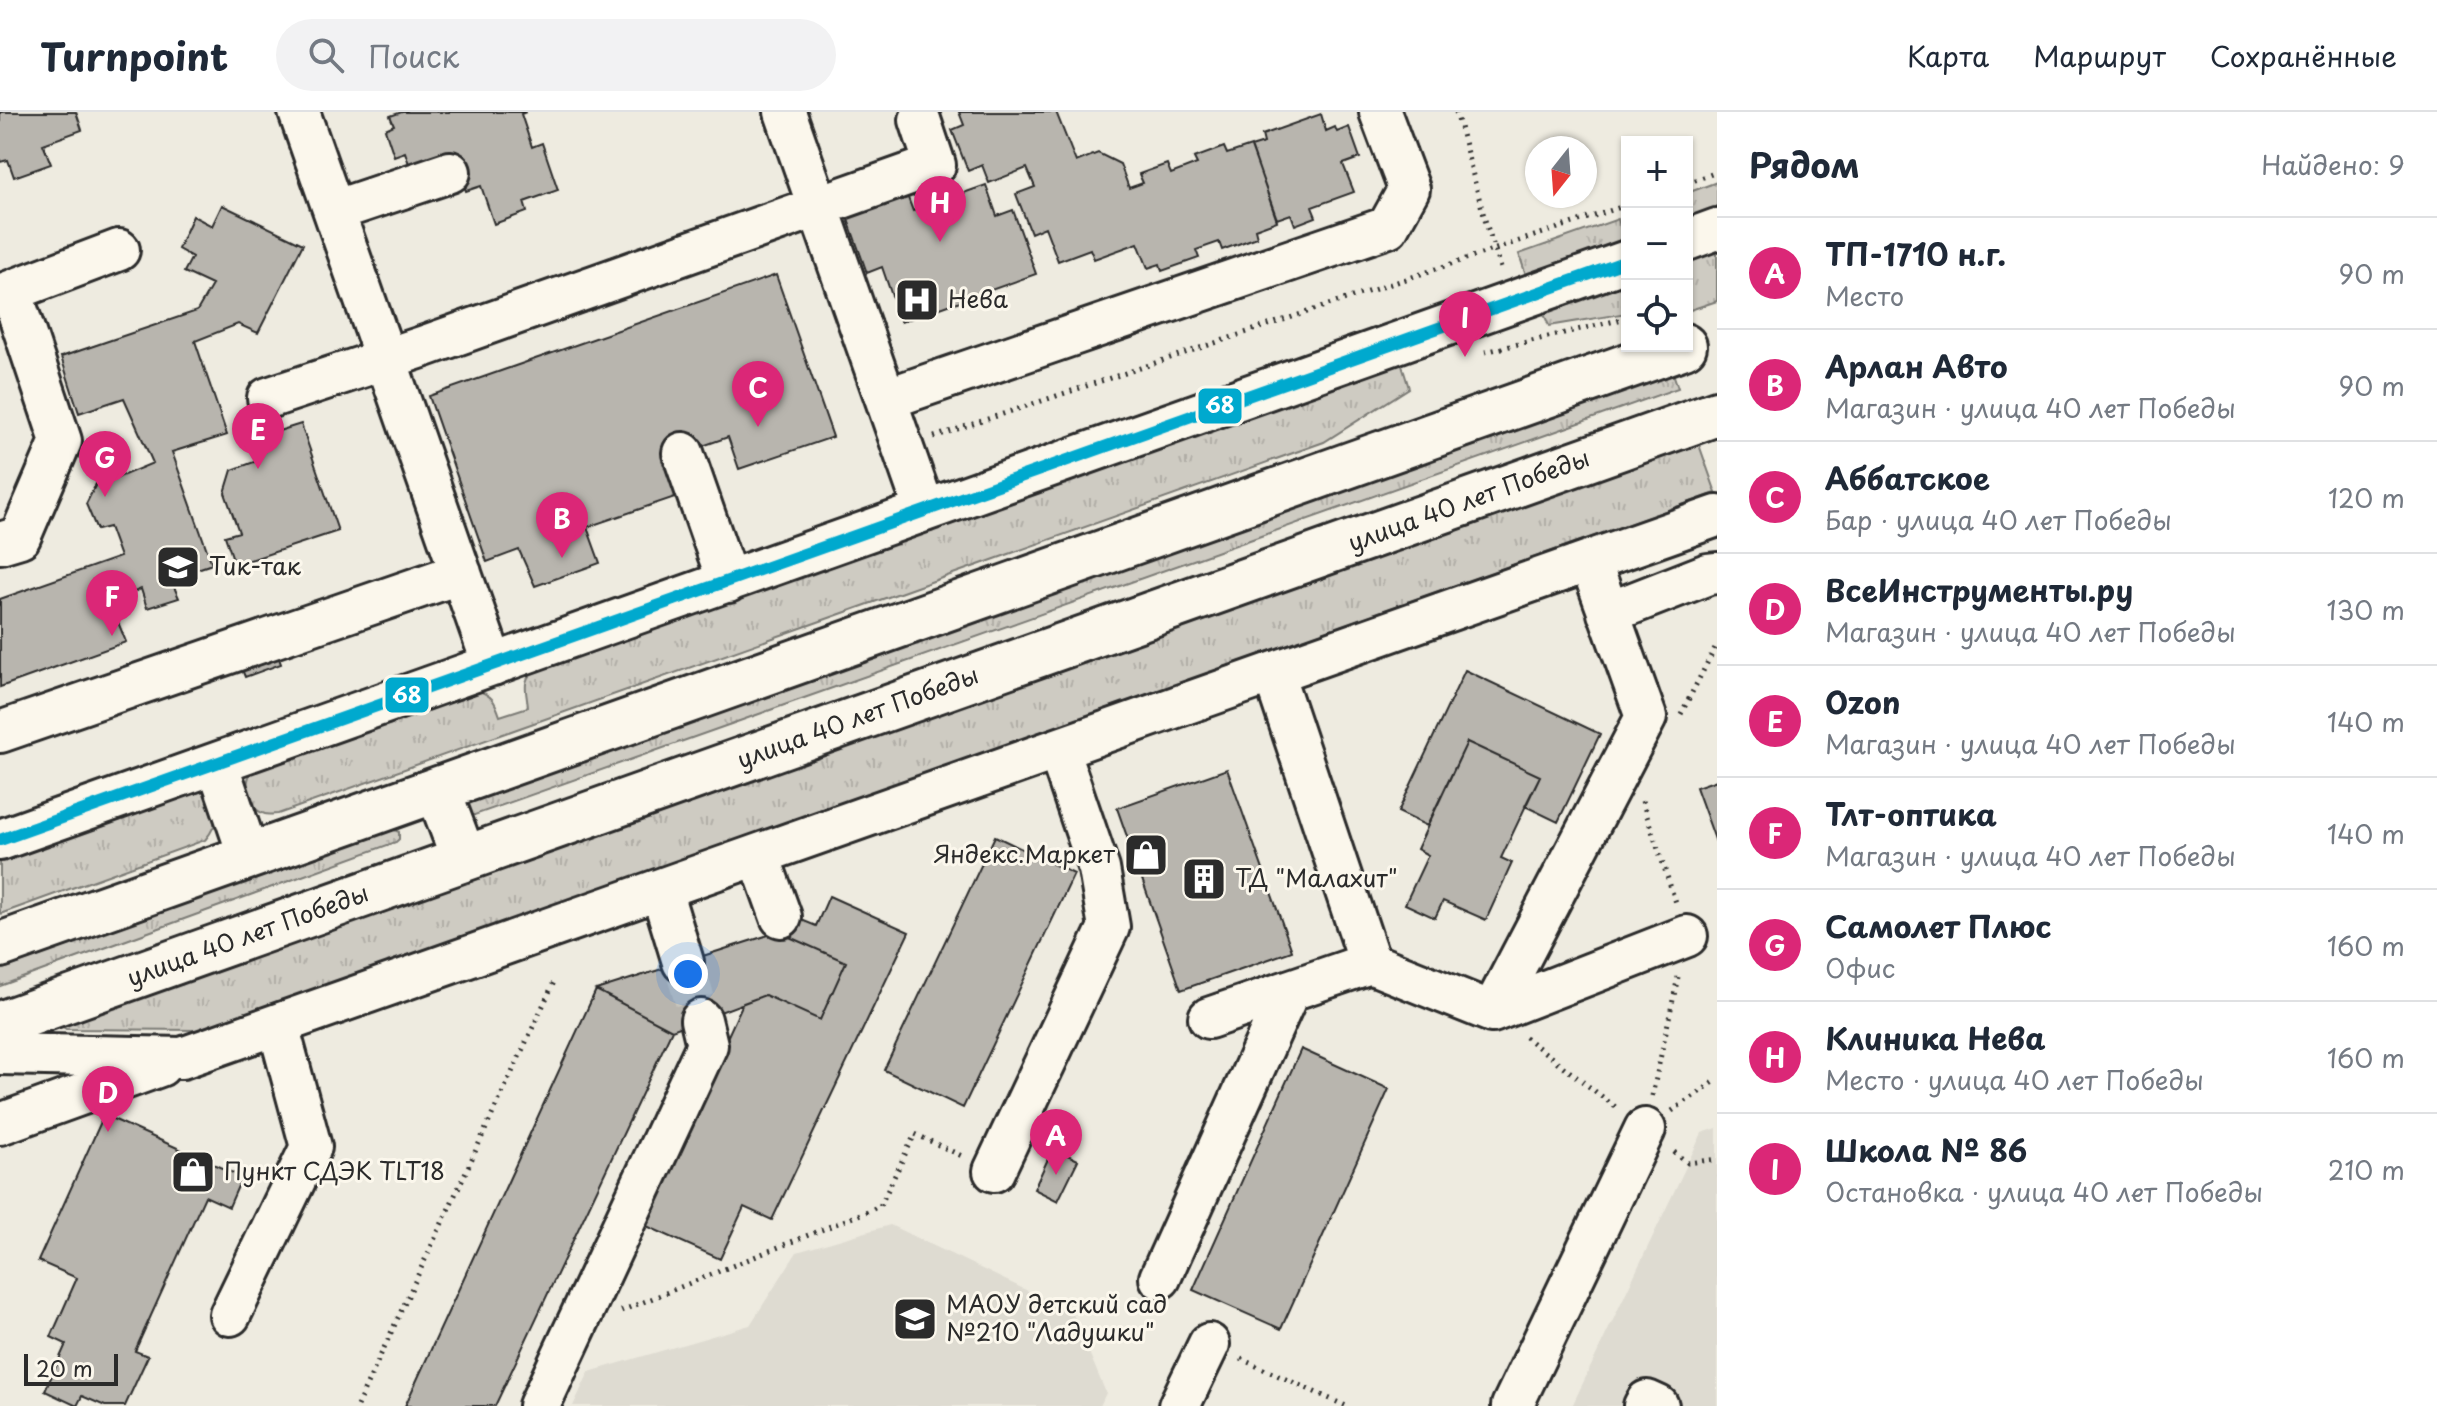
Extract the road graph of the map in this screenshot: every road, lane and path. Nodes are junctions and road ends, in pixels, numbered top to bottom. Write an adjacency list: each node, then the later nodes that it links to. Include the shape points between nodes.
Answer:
1 (299, 112): 11 (street)
2 (785, 112): 10 (street)
3 (1380, 112): 26 (street, via 1409,189 1388,227)
4 (1456, 112): 14 (path)
5 (920, 120): 10 (street, via 935,165)
6 (450, 172): 11 (street)
7 (1717, 172): 8 (path)
8 (1693, 181)
9 (1621, 207): 14 (path)
10 (819, 208): 24 (street); 26 (street)
11 (334, 211): 24 (street)
12 (1717, 229): 13 (street)
13 (1693, 238)
14 (1494, 249): 18 (path); 28 (path)
15 (119, 250): 17 (street)
16 (1621, 263): 18 (street)
17 (6, 293): 32 (street, via 61,441 20,537)
18 (1513, 302): 30 (street)
19 (1621, 319): 23 (path)
20 (1717, 334): 21 (main road)
21 (1693, 343)
22 (1669, 352): 43 (main road)
23 (1479, 354)
24 (386, 359): 25 (street); 34 (street)
25 (268, 398)
26 (886, 399): 28 (street)
27 (1717, 413): 48 (main road, улица 40 лет Победы)
28 (903, 447): 30 (street)
29 (683, 453): 36 (street)
30 (925, 511): 36 (street)
31 (1717, 516): 33 (street)
32 (0, 543)
33 (1590, 561): 37 (street); 39 (street)
34 (461, 573): 38 (street); 40 (street)
35 (1717, 573): 37 (street)
36 (728, 582): 38 (street)
37 (1608, 613): 57 (street, via 1646,717)
38 (493, 665): 42 (street)
39 (1273, 673): 41 (street); 54 (street)
40 (0, 732)
41 (1058, 749): 46 (street); 68 (street, via 1099,869 1109,927)
42 (217, 763): 45 (street); 47 (street)
43 (438, 790): 47 (main road); 48 (main road)
44 (1639, 793): 51 (path)
45 (0, 840)
46 (759, 856): 49 (street); 50 (street)
47 (249, 857): 52 (main road)
48 (464, 859): 60 (main road, улица 40 лет Победы)
49 (661, 890): 53 (street); 61 (street)
50 (781, 917)
51 (1687, 936): 57 (street); 66 (path)
52 (0, 945)
53 (683, 962)
54 (1370, 963): 56 (street); 57 (street)
55 (554, 982): 73 (path)
56 (1289, 991): 58 (street); 69 (street)
57 (1492, 1012): 66 (path)
58 (1209, 1018)
59 (701, 1020): 71 (street, via 707,1045)
60 (0, 1024)
61 (278, 1025): 63 (street); 70 (street, via 311,1147)
62 (0, 1054): 63 (street)
63 (182, 1058): 65 (street)
64 (1717, 1080): 66 (path)
65 (0, 1124)
66 (1645, 1129): 67 (path, via 1688,1163); 77 (street)
67 (1717, 1159)
68 (994, 1171): 71 (path, via 915,1134 880,1206)
69 (1160, 1278)
70 (230, 1315)
71 (575, 1329): 74 (street)
72 (1209, 1344): 75 (street); 76 (path)
73 (357, 1406)
74 (539, 1406)
75 (1179, 1406)
76 (1346, 1406)
77 (1512, 1406)
78 (1644, 1406): 79 (street, via 1647,1401)
79 (1658, 1406)

